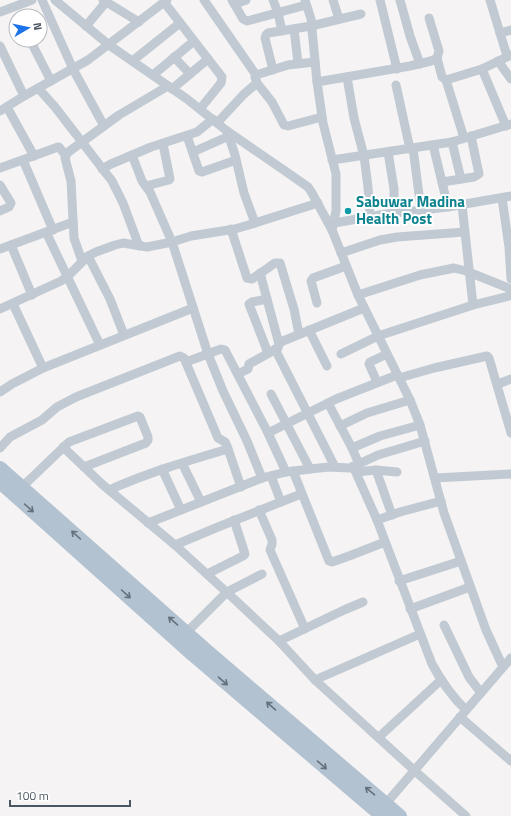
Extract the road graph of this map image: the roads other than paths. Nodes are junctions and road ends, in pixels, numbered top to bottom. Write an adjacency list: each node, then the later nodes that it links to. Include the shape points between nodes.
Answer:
1 (32, 0): 15 (street)
2 (42, 0): 42 (street)
3 (55, 0): 23 (street)
4 (204, 0): 49 (street)
5 (246, 0): 13 (street)
6 (273, 0): 17 (street)
7 (333, 0): 20 (street)
8 (380, 0): 43 (street)
9 (400, 0): 41 (street)
10 (490, 0): 28 (street)
11 (104, 1): 21 (street); 23 (street)
12 (166, 1): 21 (street); 22 (street)
13 (233, 2): 17 (street, via 243,19 247,21)
14 (306, 2): 17 (street); 24 (street)
15 (13, 7): 16 (street)
16 (0, 12)
17 (278, 13): 27 (street)
18 (361, 14): 20 (street)
19 (429, 18): 36 (street, via 439,51)
20 (339, 19): 24 (street)
21 (139, 22): 30 (street)
22 (180, 23): 29 (street); 35 (street)
23 (86, 26): 30 (street)
24 (311, 26): 25 (street); 39 (street)
25 (294, 29): 27 (street); 40 (street)
26 (511, 30): 28 (street)
27 (282, 31): 45 (street, via 266,35)
28 (500, 33): 33 (street)
29 (194, 41): 34 (street); 37 (street)
30 (109, 45): 42 (street); 47 (street)
31 (0, 46): 57 (street)
32 (34, 48): 52 (street)
33 (509, 56): 38 (street)
34 (174, 57): 46 (street); 47 (street)
35 (136, 58)
36 (437, 58): 41 (street); 51 (street, via 442,77)
37 (208, 59): 46 (street); 59 (street, via 222,76 222,80)
38 (498, 61): 44 (street); 50 (street)
39 (315, 62): 40 (street); 53 (street)
40 (298, 64): 45 (street)
41 (420, 64): 43 (street)
42 (73, 69): 52 (street); 63 (street)
43 (397, 69): 48 (street)
44 (482, 69): 51 (street); 62 (street)
45 (273, 70): 49 (street)
46 (190, 74): 55 (street)
47 (153, 75): 55 (street)
48 (347, 77): 53 (street); 77 (street)
49 (257, 79): 60 (street, via 284,125); 61 (street)
50 (511, 79)
51 (446, 80): 66 (street)
52 (51, 81): 56 (street)
53 (317, 82): 60 (street)
54 (396, 85): 71 (street)
55 (170, 87): 59 (street); 63 (street)
56 (38, 88): 57 (street); 67 (street)
57 (24, 96): 58 (street)
58 (3, 109): 75 (street)
59 (200, 109): 61 (street)
60 (322, 117): 80 (street)
61 (215, 121): 64 (street); 65 (street)
62 (509, 125): 66 (street)
63 (104, 126): 67 (street)
64 (228, 134): 72 (street); 79 (street); 88 (street, via 308,187)
65 (187, 136): 69 (street); 72 (street)
66 (468, 137): 68 (street); 83 (street, via 479,174 474,178)
67 (82, 142): 76 (street); 82 (street)
68 (452, 142): 70 (street); 83 (street)
69 (163, 144): 74 (street); 86 (street, via 170,178)
70 (433, 145): 71 (street); 84 (street)
71 (412, 149): 73 (street); 92 (street)
72 (193, 152): 79 (street, via 200,172)
73 (388, 152): 77 (street); 93 (street, via 394,189)
74 (132, 155): 82 (street); 86 (street)
75 (34, 156): 76 (street, via 58,147); 78 (street)
76 (66, 156): 95 (street, via 71,181)
77 (364, 156): 80 (street); 94 (street)
78 (23, 160): 81 (street); 99 (street)
79 (236, 160): 96 (street)
80 (332, 160): 97 (street, via 337,188)
81 (0, 168)
82 (102, 169): 103 (street, via 124,203)
83 (461, 179): 84 (street)
84 (442, 182): 90 (street)
85 (0, 185): 91 (street, via 10,206)
86 (146, 186): 101 (street)
87 (506, 197): 89 (street); 111 (street)
88 (318, 203): 96 (street); 97 (street)
89 (462, 205): 90 (street); 100 (street)
90 (448, 207): 92 (street)
91 (0, 210)
92 (421, 210): 93 (street)
93 (394, 213): 94 (street)
94 (370, 217): 97 (street)
95 (73, 222): 99 (street); 106 (street, via 74,238)
96 (255, 224): 98 (street)
97 (333, 227): 105 (street)
98 (231, 229): 101 (street); 109 (street, via 247,278 252,279)
99 (50, 231): 102 (street); 110 (street)
100 (465, 232): 105 (street, via 397,237); 108 (street)
101 (172, 242): 103 (street); 119 (street)
102 (11, 245): 104 (street); 112 (street)
103 (139, 246): 106 (street, via 123,243 96,252)
104 (0, 249)
105 (341, 253): 107 (street)
106 (85, 259): 110 (street); 124 (street, via 110,299)
107 (346, 266): 113 (street); 116 (street, via 313,278 311,281)
108 (469, 272): 113 (street, via 454,268 445,269); 114 (street); 118 (street)
109 (260, 273): 115 (street); 123 (street, via 280,262)
110 (67, 277): 112 (street); 126 (street)
111 (511, 279)
112 (32, 295): 117 (street)
113 (358, 295): 120 (street)
114 (511, 295): 118 (street)
115 (267, 299): 127 (street); 127 (street, via 249,304)
116 (317, 303)
117 (13, 304): 121 (street); 133 (street)
118 (473, 305): 125 (street)
119 (193, 308): 124 (street); 128 (street)
120 (364, 308): 122 (street); 125 (street)
121 (0, 309)
122 (309, 330): 123 (street); 132 (street)
123 (299, 334): 127 (street)
124 (124, 335): 126 (street)
125 (378, 336): 129 (street); 130 (street)
126 (100, 345): 133 (street)
127 (274, 349): 134 (street); 143 (street)
128 (208, 354): 131 (street); 134 (street, via 225,350); 165 (street, via 223,391)
129 (341, 354)
130 (387, 354): 135 (street); 137 (street, via 369,364)
131 (186, 362): 151 (street, via 180,356 76,397 57,407 42,420 10,437); 153 (street, via 218,438 225,442)
132 (327, 366)
133 (43, 368): 139 (street)
134 (238, 374): 147 (street)
135 (398, 376): 137 (street); 138 (street, via 484,356 489,358); 141 (street)
136 (511, 379): 138 (street)
137 (377, 382): 142 (street)
138 (498, 384): 148 (street)
139 (0, 392)
140 (271, 394): 144 (street)
141 (410, 400): 145 (street); 146 (street, via 367,413)
142 (328, 403): 143 (street); 146 (street)
143 (307, 413): 144 (street); 155 (street)
144 (287, 423): 147 (street); 160 (street)
145 (420, 425): 149 (street); 152 (street, via 371,439)
146 (340, 426): 152 (street)
147 (268, 433): 162 (street)
148 (511, 433)
149 (425, 441): 156 (street, via 378,455); 166 (street)
150 (63, 447): 158 (street); 158 (street, via 74,439 140,417 148,437 146,443); 168 (street)
151 (0, 448)
152 (352, 448): 156 (street)
153 (228, 449): 154 (street); 169 (street)
154 (182, 463): 159 (street); 173 (street)
155 (335, 467): 156 (street); 160 (street)
156 (356, 467): 161 (street); 179 (street)
157 (0, 468): 168 (main road)
158 (84, 468): 170 (street)
159 (162, 469): 170 (street); 175 (street)
160 (310, 469): 162 (street)
161 (376, 470): 163 (street); 177 (street)
162 (289, 472): 165 (street); 171 (street)
163 (397, 472)
164 (511, 474): 166 (street)
165 (267, 477): 169 (street); 174 (street)
166 (435, 478): 172 (street)
167 (0, 482): 205 (main road, one-way to 205, via 192,654)
168 (22, 487): 193 (main road, one-way to 168)
169 (241, 487): 173 (street)
170 (109, 490): 180 (street)
171 (301, 494): 174 (street); 181 (street, via 329,561)
172 (441, 500): 177 (street); 183 (street)
173 (200, 502): 175 (street)
174 (281, 502): 176 (street)
175 (181, 510): 180 (street)
176 (259, 510): 178 (street); 192 (street, via 272,540 270,550)
177 (392, 515): 179 (street)
178 (234, 520): 182 (street); 184 (street, via 245,554)
179 (377, 520): 181 (street)
180 (148, 523): 182 (street)
181 (385, 542): 186 (street)
182 (175, 545): 184 (street)
183 (461, 561): 186 (street); 187 (street)
184 (206, 574): 188 (street)
185 (262, 574): 188 (street)
186 (399, 581): 190 (street)
187 (470, 587): 190 (street); 197 (street)
188 (227, 592): 193 (street); 195 (street)
189 (364, 602): 192 (street)
190 (410, 609): 194 (street)
191 (444, 625): 200 (street, via 469,677)
192 (305, 629): 195 (street)
193 (186, 633): 205 (main road, one-way to 193)
194 (420, 634): 198 (street); 199 (street)
195 (279, 641): 198 (street)
196 (511, 658): 197 (street)
197 (503, 667): 200 (street)
198 (315, 680): 202 (street)
199 (441, 680): 201 (street); 202 (street)
200 (481, 693): 201 (street)
201 (463, 713): 203 (street); 204 (street)
202 (378, 737): 204 (street)
203 (511, 761)
204 (415, 771): 205 (street); 207 (street)
205 (382, 811): 206 (main road)
206 (400, 816)
207 (466, 816)

